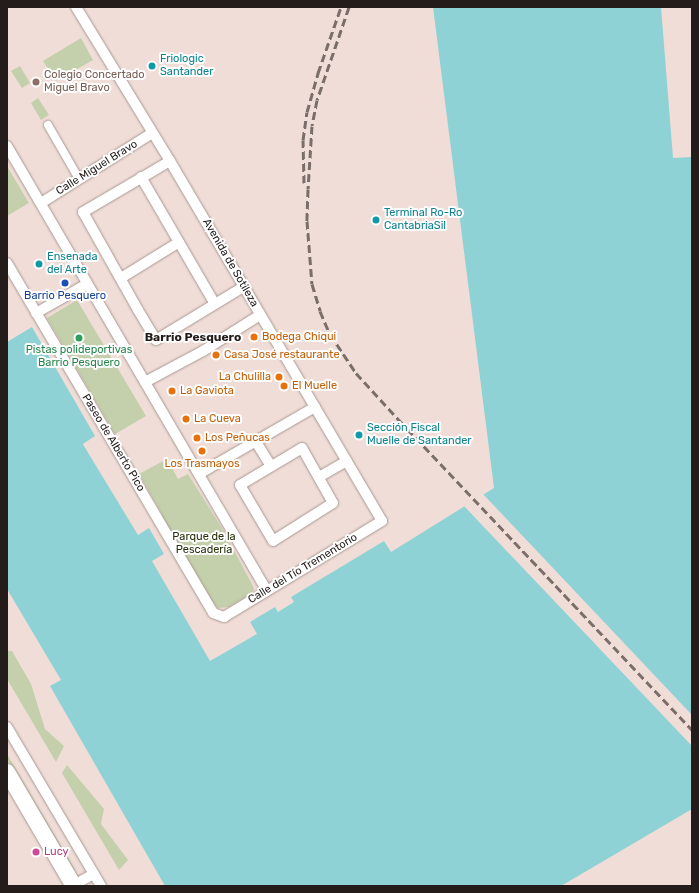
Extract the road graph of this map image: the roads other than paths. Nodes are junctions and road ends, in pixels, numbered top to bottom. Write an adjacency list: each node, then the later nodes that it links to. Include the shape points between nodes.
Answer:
1 (76, 7): 3 (street, Avenida de Sotileza)
2 (48, 125): 7 (street)
3 (152, 133): 5 (street, Avenida de Sotileza); 7 (street, Calle Miguel Bravo)
4 (7, 146): 8 (street)
5 (170, 161): 6 (street); 13 (street, Avenida de Sotileza)
6 (141, 177): 9 (street); 11 (street, via 83,212)
7 (79, 179): 8 (street, Calle Miguel Bravo)
8 (41, 203): 12 (street)
9 (179, 242): 11 (street); 14 (street)
10 (7, 263): 15 (street, Paseo de Alberto Pico)
11 (120, 278): 14 (street, via 156,340)
12 (87, 284): 15 (street); 17 (street)
13 (243, 287): 14 (street); 16 (street, Avenida de Sotileza)
14 (215, 304)
15 (36, 313): 26 (street, Paseo de Alberto Pico, via 213,613)
16 (260, 315): 17 (street, via 203,351); 18 (street, Avenida de Sotileza)
17 (145, 382): 22 (street)
18 (315, 407): 19 (street); 20 (street, Avenida de Sotileza)
19 (256, 442): 21 (street); 22 (street)
20 (347, 461): 23 (street); 24 (street, Avenida de Sotileza)
21 (271, 466): 23 (street, via 302,448); 23 (street, via 240,485 273,541 333,503)
22 (199, 474): 25 (street)
23 (319, 477)
24 (382, 521): 25 (street, Calle del Tío Trementorio)
25 (267, 591): 26 (street, Calle del Tío Trementorio)
26 (224, 617)
27 (7, 727): 29 (street)
28 (7, 772): 30 (main road)
29 (94, 874): 30 (street); 31 (street)
30 (73, 886)
31 (101, 886)

